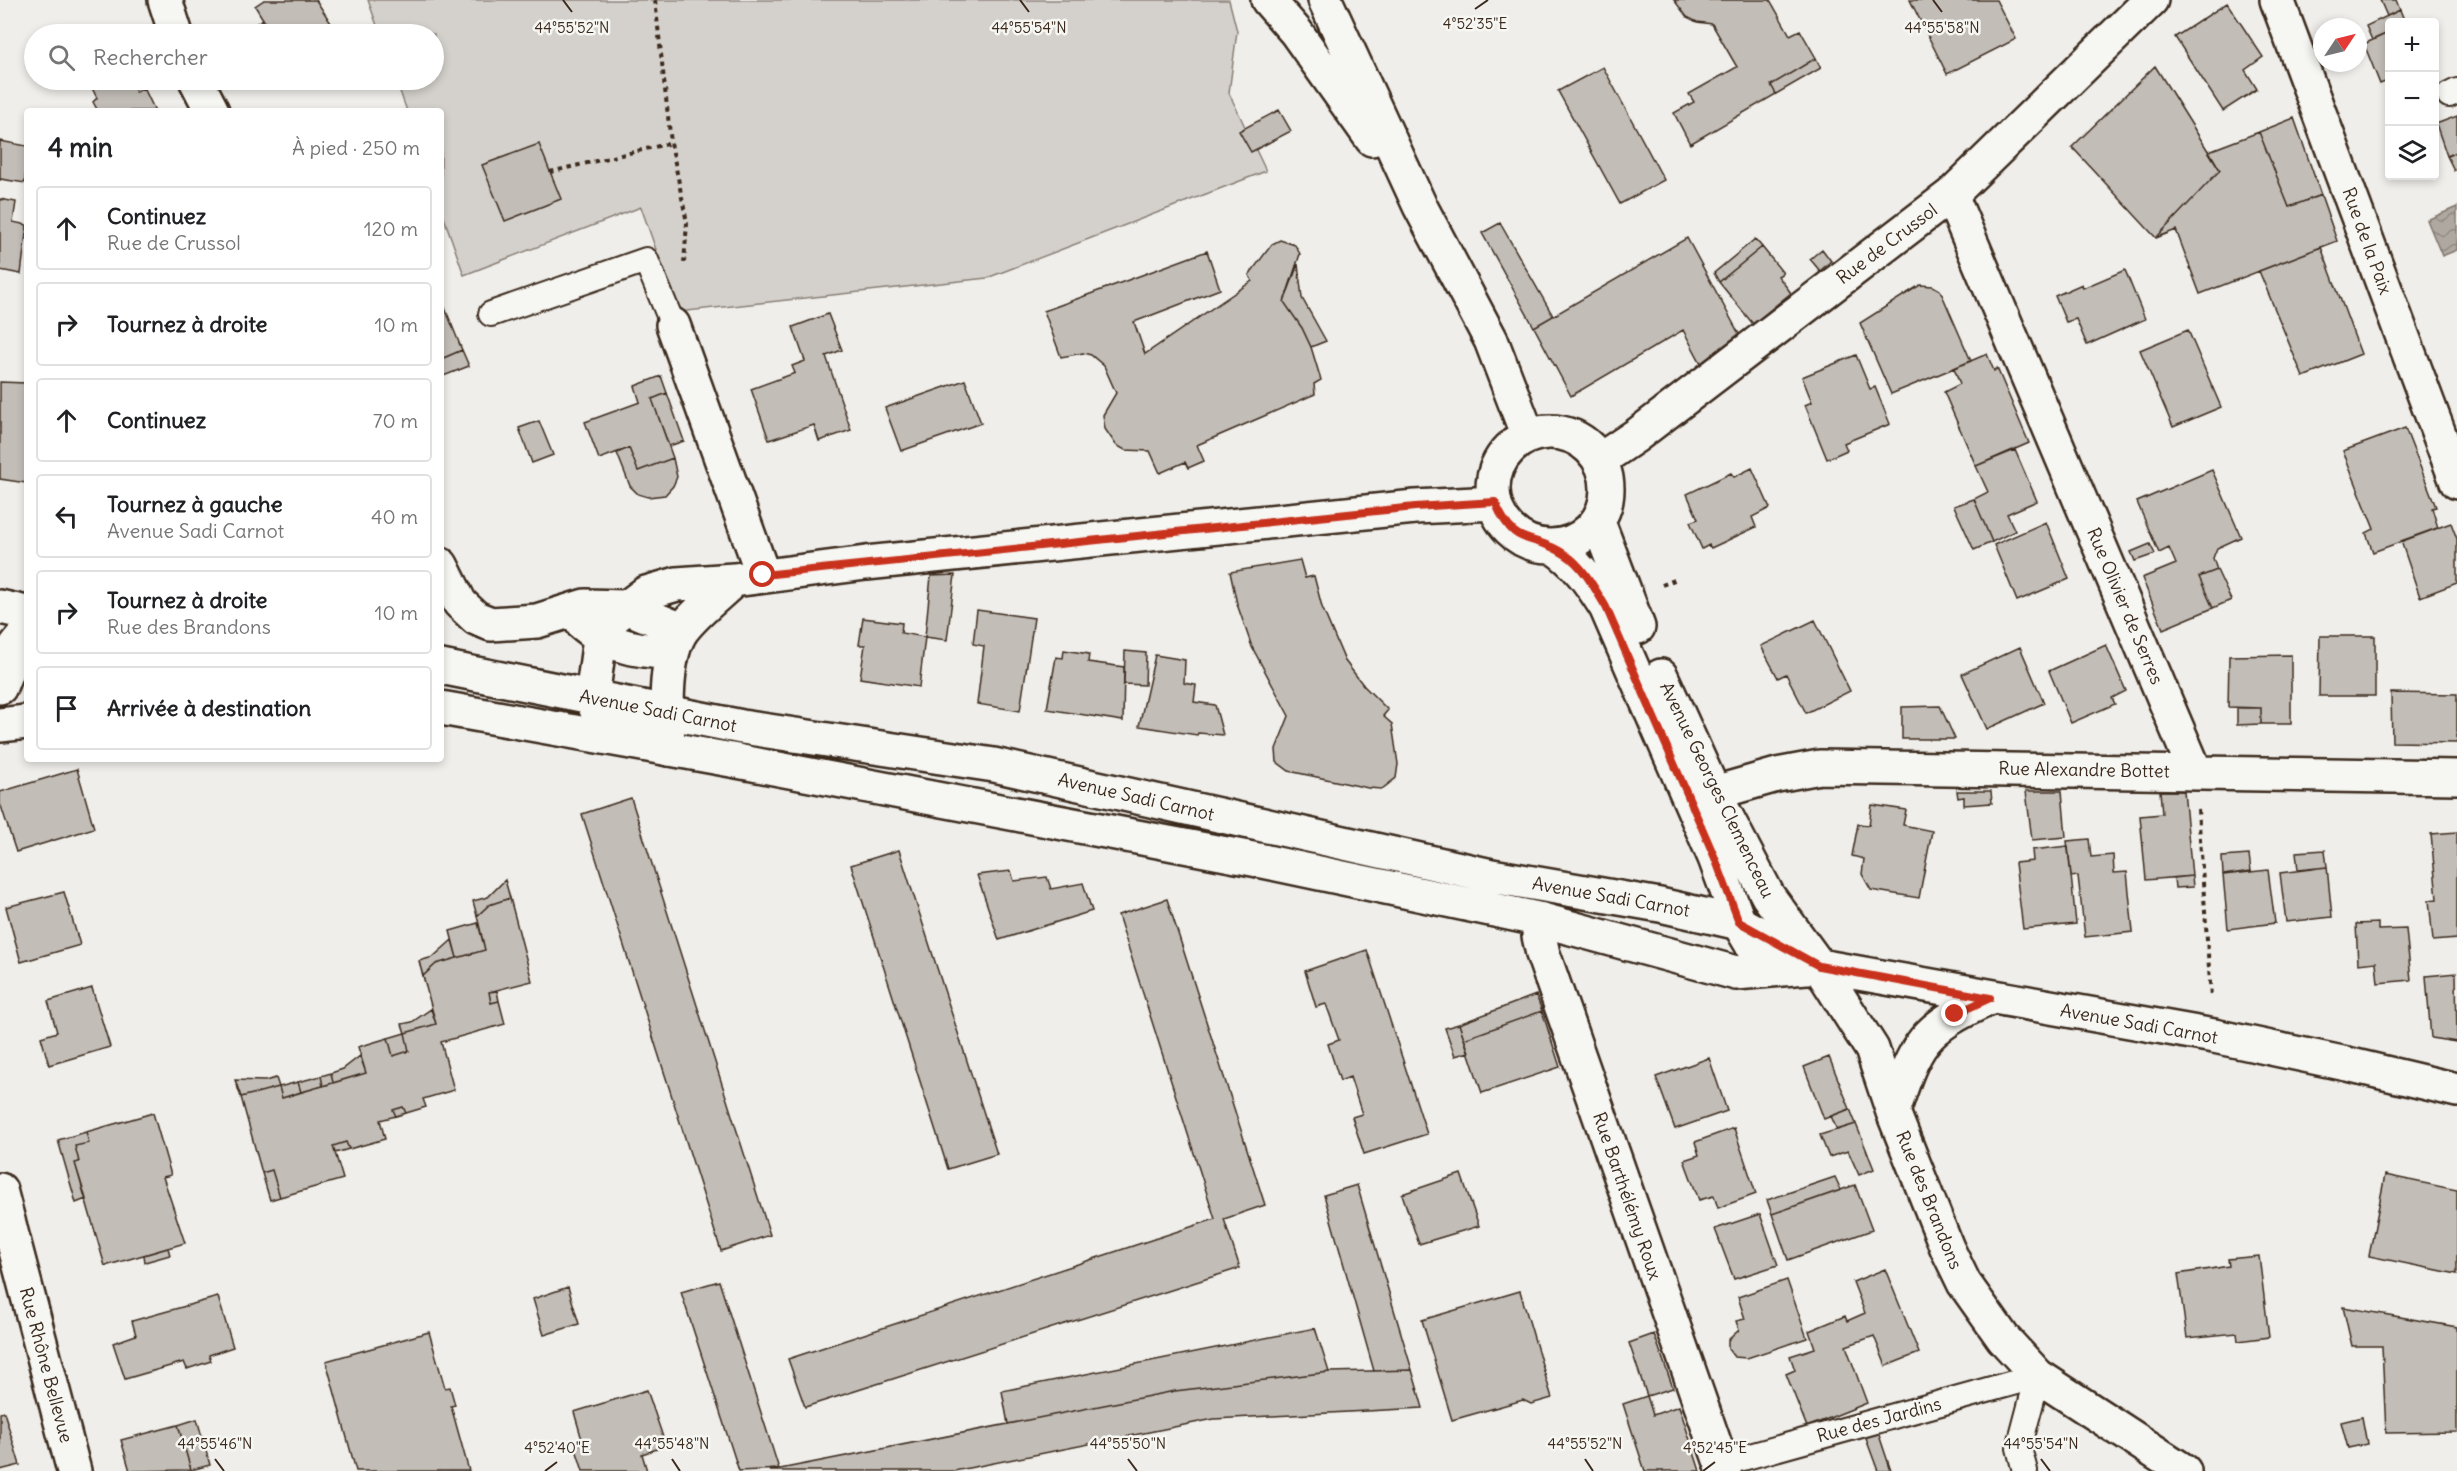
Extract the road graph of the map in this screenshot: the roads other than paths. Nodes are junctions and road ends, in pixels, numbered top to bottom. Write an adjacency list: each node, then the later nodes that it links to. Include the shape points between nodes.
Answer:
1 (165, 0): 6 (street)
2 (1268, 0): 10 (street, via 1296,32)
3 (1325, 0): 10 (street)
4 (2151, 0): 9 (street, Rue de Crussol)
5 (2277, 0): 15 (street, Rue de la Paix)
6 (173, 24)
7 (201, 90): 8 (street)
8 (210, 108)
9 (1951, 195): 14 (street, Rue de Crussol); 36 (street, Rue Olivier de Serres)
10 (1420, 206): 13 (street, via 1491,339)
11 (491, 314): 12 (lane, via 646,261)
12 (673, 325): 20 (street)
13 (1528, 436): 14 (street, via 1569,434 1587,445); 16 (street, via 1503,456 1493,486)
14 (1600, 460): 17 (street, via 1607,480 1606,502)
15 (2457, 482)
16 (1495, 502): 18 (street, via 1502,520 1515,535); 20 (street, via 1415,507)
17 (1598, 522): 18 (street, via 1570,543); 38 (street, Avenue Georges Clemenceau, via 1625,600)
18 (1552, 546): 40 (street, Avenue Georges Clemenceau, via 1583,571 1610,616)
19 (444, 571): 24 (street, via 460,603 476,618 491,624 507,625)
20 (748, 578): 22 (street, via 677,584 646,593); 27 (street)
21 (0, 607): 23 (street)
22 (626, 607): 24 (street, via 585,606); 26 (street); 27 (street)
23 (24, 612)
24 (562, 615): 26 (street, via 580,622)
25 (24, 636): 29 (street, via 15,646)
26 (600, 638): 27 (street, via 635,650); 30 (street)
27 (676, 642): 32 (street)
28 (444, 668): 30 (street, Avenue Sadi Carnot)
29 (0, 687)
30 (592, 698): 32 (street, Avenue Sadi Carnot); 34 (street, via 598,714 610,726)
31 (444, 709): 33 (street, Avenue Sadi Carnot)
32 (667, 714): 34 (street, via 656,728); 35 (street); 40 (street, Avenue Sadi Carnot, via 994,765 1481,874)
33 (579, 733): 34 (street); 35 (street, Avenue Sadi Carnot)
34 (636, 736): 35 (street)
35 (669, 749): 39 (street, Avenue Sadi Carnot, via 1258,860)
36 (2195, 771): 37 (street, Rue Alexandre Bottet); 38 (street, Rue Alexandre Bottet, via 1820,767)
37 (2457, 777)
38 (1714, 793): 41 (street, Avenue Georges Clemenceau, via 1768,896)
39 (1542, 920): 41 (street, Avenue Sadi Carnot, via 1736,973); 47 (street, Rue Barthélémy Roux, via 1539,936 1565,1019)
40 (1739, 922): 41 (street, Avenue Sadi Carnot)
41 (1819, 966): 42 (street, Avenue Sadi Carnot); 44 (street, Rue des Brandons, via 1872,1049)
42 (1990, 998): 43 (street, Avenue Sadi Carnot, via 2214,1036); 44 (street, Rue des Brandons, via 1955,1014 1919,1045)
43 (2457, 1090)
44 (1893, 1112): 46 (street, Rue des Brandons, via 1964,1283 2003,1338)
45 (0, 1190): 48 (street, Rue Rhône Bellevue)
46 (2038, 1376): 47 (lane, Rue des Jardins); 49 (lane, via 2019,1448); 50 (street, Rue des Brandons)
47 (1723, 1467)
48 (74, 1471)
49 (2025, 1471)
50 (2184, 1471)

